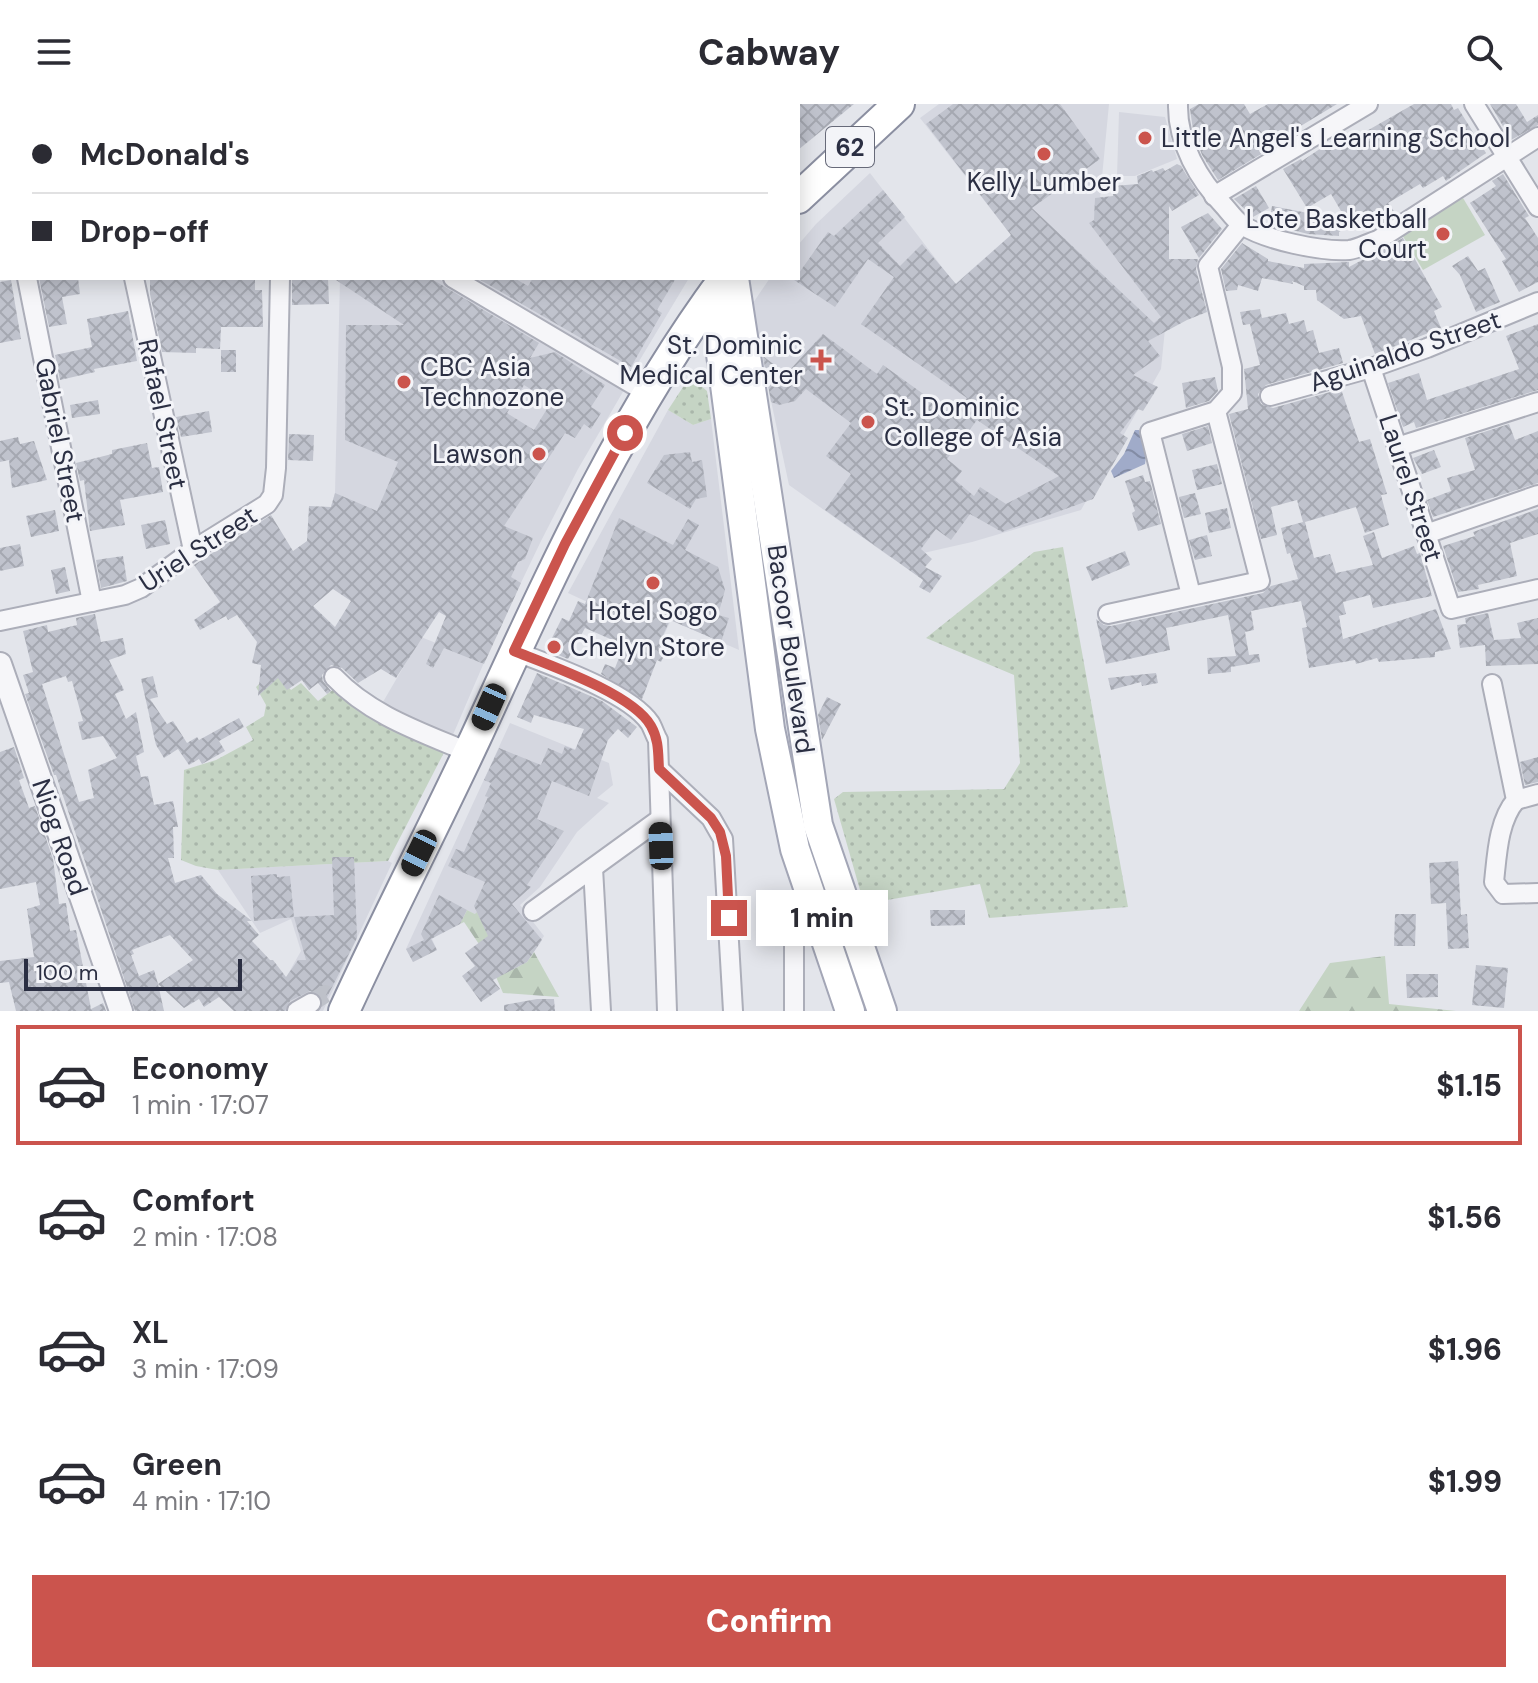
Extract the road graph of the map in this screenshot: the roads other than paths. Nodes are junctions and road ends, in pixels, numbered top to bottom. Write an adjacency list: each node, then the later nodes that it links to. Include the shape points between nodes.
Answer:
1 (899, 104): 7 (highway, 62)
2 (1178, 104): 8 (street, via 1179,128 1190,160)
3 (1368, 104): 8 (street)
4 (1474, 104): 6 (street)
5 (1538, 137): 6 (street)
6 (1506, 158): 9 (street); 10 (street, via 1378,240 1352,250 1296,244)
7 (800, 195)
8 (1214, 196): 10 (street)
9 (1538, 207)
10 (1241, 225): 21 (street, via 1208,266 1233,380 1232,393)
11 (27, 280): 28 (street, Gabriel Street)
12 (134, 280): 25 (street, Rafael Street)
13 (280, 280): 25 (street, Uriel Street, via 273,495 254,514)
14 (456, 280): 18 (street)
15 (721, 282): 18 (highway); 36 (main road, Bacoor Boulevard); 37 (main road, Bacoor Boulevard)
16 (1538, 302): 17 (street, Aguinaldo Street)
17 (1371, 368): 19 (street, Aguinaldo Street); 22 (street, Laurel Street)
18 (649, 394): 31 (highway, via 591,492)
19 (1270, 396)
20 (1538, 402): 22 (street)
21 (1216, 411): 27 (street, via 1150,432); 27 (street, via 1260,581)
22 (1397, 447): 24 (street, Laurel Street)
23 (1538, 495): 24 (street)
24 (1426, 534): 26 (street, Laurel Street, via 1451,609)
25 (193, 550): 28 (street, Uriel Street, via 141,588)
26 (1538, 589)
27 (1191, 595): 29 (street)
28 (92, 602): 30 (street, Uriel Street)
29 (1108, 614)
30 (0, 621)
31 (514, 651): 38 (highway); 39 (street, via 602,688 635,709 658,740)
32 (0, 664): 35 (street, Niog Road)
33 (334, 677): 38 (street, via 376,711)
34 (1492, 684): 41 (street)
35 (4, 691): 48 (street, Niog Road)
36 (799, 696): 37 (main road); 54 (main road, Bacoor Boulevard, via 820,834)
37 (766, 701): 53 (main road, Bacoor Boulevard, via 795,849)
38 (468, 752): 47 (highway)
39 (659, 769): 42 (street); 51 (street, via 711,818 723,839)
40 (1538, 794): 41 (street)
41 (1516, 800): 44 (street, via 1499,839 1494,882 1503,894)
42 (660, 819): 43 (street); 50 (street)
43 (593, 868): 45 (street); 49 (street)
44 (1538, 893)
45 (533, 911)
46 (794, 946): 52 (street)
47 (326, 1005)
48 (121, 1011)
49 (601, 1011)
50 (667, 1011)
51 (733, 1011)
52 (794, 1011)
53 (850, 1011)
54 (882, 1011)

